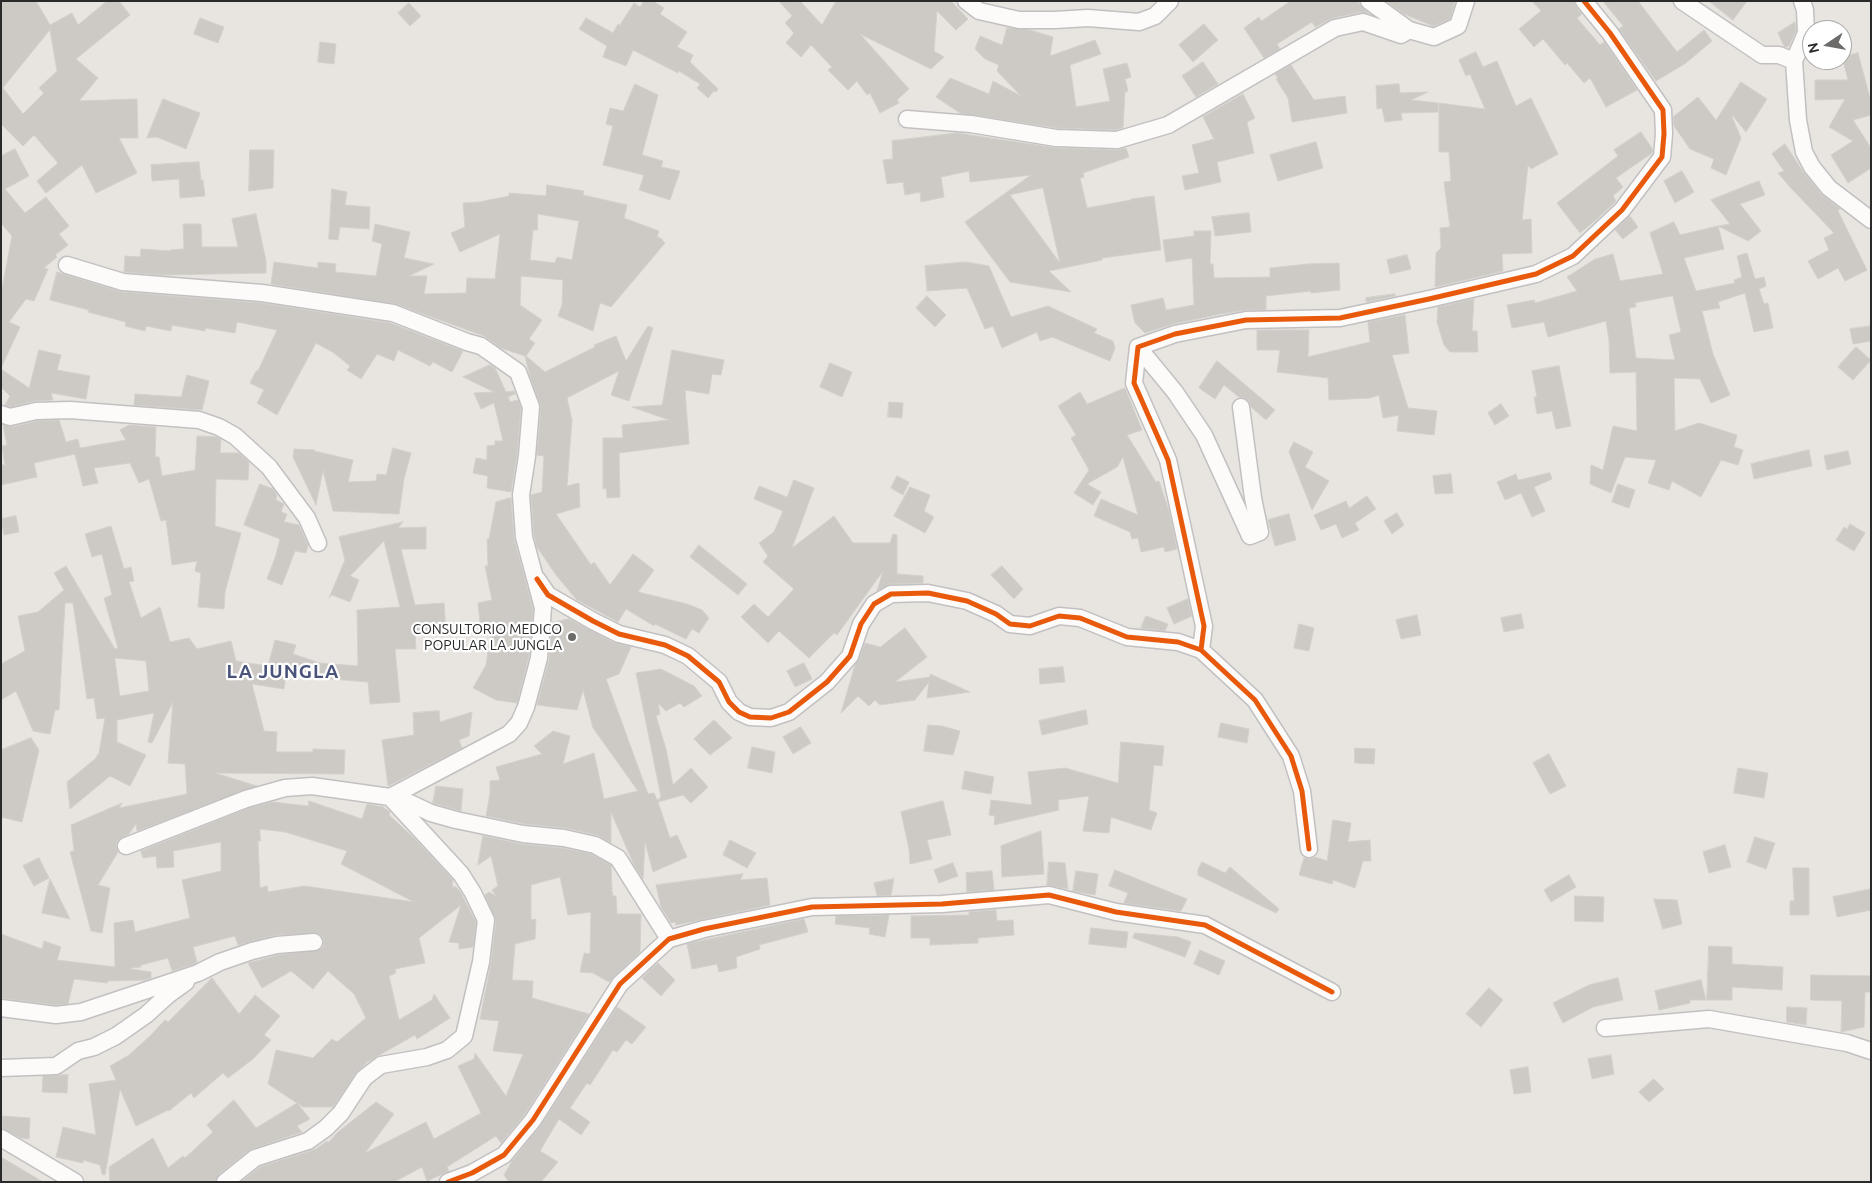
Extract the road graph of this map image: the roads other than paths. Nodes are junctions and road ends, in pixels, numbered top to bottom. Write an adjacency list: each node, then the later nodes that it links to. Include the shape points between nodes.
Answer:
1 (966, 1): 2 (street, via 979,11 1019,20 1088,18 1139,22 1156,16)
2 (1170, 1)
3 (1369, 1): 8 (street)
4 (1466, 1): 8 (street, via 1458,26 1434,37)
5 (1584, 1): 13 (street, via 1663,110 1664,134 1662,156 1622,210 1573,256 1536,274 1402,305 1340,318 1246,320 1175,334)
6 (1682, 1): 9 (street, via 1762,55 1780,55)
7 (1802, 1): 9 (street, via 1806,32)
8 (1409, 30): 10 (street, via 1401,35 1363,22 1335,28 1168,125 1116,140 1056,138 971,124)
9 (1794, 61): 11 (street, via 1804,152 1828,188)
10 (907, 119)
11 (1871, 220)
12 (67, 265): 17 (street, via 123,282 262,292 393,313 481,346 518,372 531,407 521,495 524,537)
13 (1138, 348): 14 (street, via 1175,392 1204,435 1250,536 1260,532); 18 (street, via 1134,382 1168,460 1204,626)
14 (1240, 407)
15 (1, 414): 16 (street, via 10,417 70,410 199,420 219,427 235,436 269,467 307,518)
16 (318, 543)
17 (537, 579): 18 (street, via 548,595 593,621 619,634 665,645 688,656 719,682 729,702 739,712 750,717 771,718 789,712 827,682 850,656 861,624 874,604 892,594 928,593 968,601 1010,624 1030,626 1059,616 1080,618 1127,638 1178,642); 19 (street, via 543,608 539,658 519,723 509,734)
18 (1201, 650): 21 (street, via 1254,700 1290,756 1302,791)
19 (390, 797): 20 (street, via 312,786 285,788 246,799); 22 (street, via 456,820 595,844 618,858); 32 (street, via 461,874 486,920 482,962 464,1036 447,1050 434,1055 381,1065 364,1078 341,1113 326,1128 308,1141 255,1158)
20 (126, 846)
21 (1309, 849)
22 (669, 939): 25 (street, via 812,907 942,904 1050,895 1116,912 1205,925); 33 (street, via 620,984 533,1120 504,1155)
23 (314, 942): 24 (street, via 252,951)
24 (198, 973): 26 (street, via 81,1012 56,1015); 29 (street, via 116,1036 78,1051 56,1066)
25 (1332, 992)
26 (1, 1008)
27 (1605, 1028): 28 (street, via 1709,1019 1847,1043)
28 (1871, 1051)
29 (1, 1068)
30 (1, 1138): 31 (street)
31 (75, 1182)
32 (225, 1182)
33 (448, 1182)

